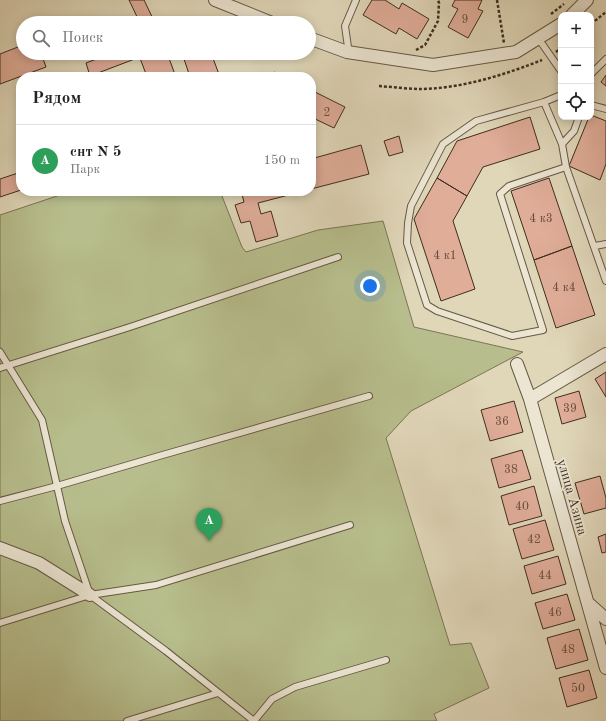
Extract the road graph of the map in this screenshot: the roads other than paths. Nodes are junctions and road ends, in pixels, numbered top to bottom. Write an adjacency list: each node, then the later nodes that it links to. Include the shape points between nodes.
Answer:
1 (215, 0): 5 (street)
2 (356, 0): 9 (lane, via 345,26)
3 (587, 0): 4 (street)
4 (575, 12)
5 (255, 16)
6 (558, 26): 7 (street)
7 (538, 38): 9 (street, via 516,52 433,65); 11 (lane)
8 (316, 41): 9 (street)
9 (347, 52)
10 (606, 59): 12 (lane)
11 (558, 66)
12 (594, 71)
13 (558, 96): 14 (lane)
14 (544, 102): 18 (lane); 19 (lane, via 476,120 443,144 411,206 408,223 407,243 428,305 437,311 512,336 543,330 500,194 509,186)
15 (594, 106): 16 (lane)
16 (606, 109)
17 (578, 120): 18 (lane, via 574,131)
18 (562, 144): 19 (lane)
19 (566, 167): 21 (lane)
20 (606, 244): 21 (lane)
21 (595, 246): 23 (lane)
22 (338, 257): 27 (lane)
23 (606, 281)
24 (0, 352): 27 (lane)
25 (606, 354): 30 (street)
26 (517, 364): 30 (street, улица Азина)
27 (9, 366): 28 (lane); 31 (lane, via 42,420)
28 (0, 368)
29 (369, 396): 31 (lane)
30 (530, 399): 36 (street, улица Азина)
31 (57, 486): 32 (lane); 35 (lane, via 65,521)
32 (0, 501)
33 (350, 525): 35 (lane, via 156,585)
34 (0, 548): 35 (street, via 39,563)
35 (90, 595): 38 (lane); 41 (lane)
36 (588, 603): 37 (street); 40 (street, улица Азина)
37 (606, 619)
38 (0, 623)
39 (386, 660): 43 (lane, via 295,687 272,699)
40 (606, 668)
41 (218, 693): 42 (lane); 43 (lane)
42 (127, 721)
43 (254, 721)

